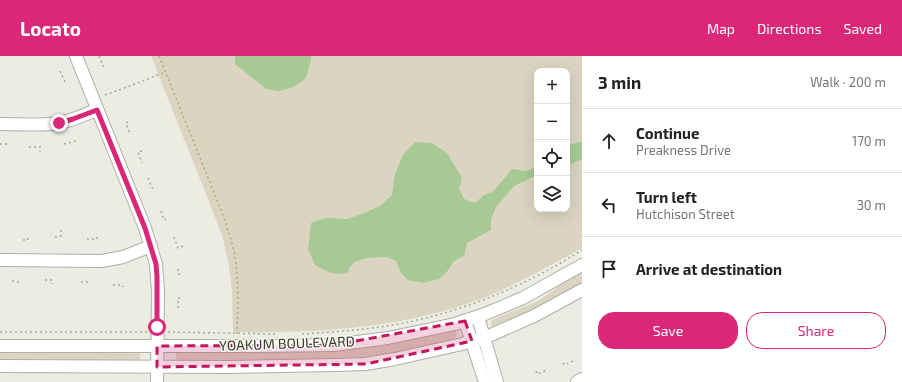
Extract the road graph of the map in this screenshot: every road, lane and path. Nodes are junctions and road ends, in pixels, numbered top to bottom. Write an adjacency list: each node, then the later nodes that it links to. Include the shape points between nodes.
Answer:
1 (76, 56): 9 (street)
2 (99, 56): 4 (path, via 103,66)
3 (159, 56): 6 (path)
4 (105, 65)
5 (60, 71): 7 (path, via 65,82)
6 (165, 72): 8 (path); 55 (path, via 232,241 237,276)
7 (63, 83)
8 (105, 95)
9 (97, 110): 11 (street, via 59,123); 32 (street)
10 (128, 122): 12 (path, via 126,123)
11 (0, 124)
12 (130, 134)
13 (76, 143): 15 (path)
14 (0, 144): 16 (path)
15 (64, 144)
16 (7, 145)
17 (29, 147): 19 (path, via 40,147)
18 (142, 150): 20 (path, via 138,152)
19 (40, 152)
20 (142, 163)
21 (148, 178): 22 (path, via 153,190)
22 (155, 189)
23 (161, 211): 24 (path, via 164,220)
24 (166, 219)
25 (61, 229): 26 (path, via 61,236)
26 (54, 237)
27 (97, 237): 30 (path)
28 (174, 237): 33 (path, via 178,248)
29 (28, 238): 31 (path)
30 (87, 239)
31 (23, 240)
32 (151, 246): 35 (street, via 123,257 102,261); 61 (street, via 157,277)
33 (184, 246)
34 (582, 250): 57 (path, via 522,283 451,311 374,328)
35 (0, 260)
36 (582, 265): 50 (street, YOAKUM BOULEVARD, via 523,298)
37 (178, 269): 38 (path)
38 (180, 274)
39 (45, 280): 43 (path, via 52,280)
40 (12, 282): 42 (path)
41 (81, 282): 44 (path)
42 (18, 283)
43 (52, 284)
44 (89, 284)
45 (113, 285): 46 (path)
46 (122, 287)
47 (582, 290): 58 (street, YOAKUM BOULEVARD, via 534,316)
48 (180, 298): 49 (path)
49 (178, 308)
50 (478, 317): 51 (street, YOAKUM BOULEVARD); 58 (street)
51 (465, 321): 59 (street); 61 (street, YOAKUM BOULEVARD, via 388,338 334,344)
52 (0, 332): 53 (path)
53 (150, 332)
54 (164, 332): 55 (path)
55 (237, 334): 56 (path)
56 (276, 334)
57 (299, 334)
58 (484, 338): 59 (street, YOAKUM BOULEVARD); 70 (street)
59 (472, 341): 65 (street, YOAKUM BOULEVARD, via 366,364); 69 (street)
60 (0, 346): 61 (street, YOAKUM BOULEVARD)
61 (157, 346): 65 (street)
62 (573, 360): 63 (path, via 564,365)
63 (563, 363)
64 (0, 366): 65 (street, YOAKUM BOULEVARD)
65 (157, 367): 68 (street)
66 (536, 370): 67 (path, via 537,374)
67 (547, 370)
68 (157, 382)
69 (485, 382)
70 (498, 382)

